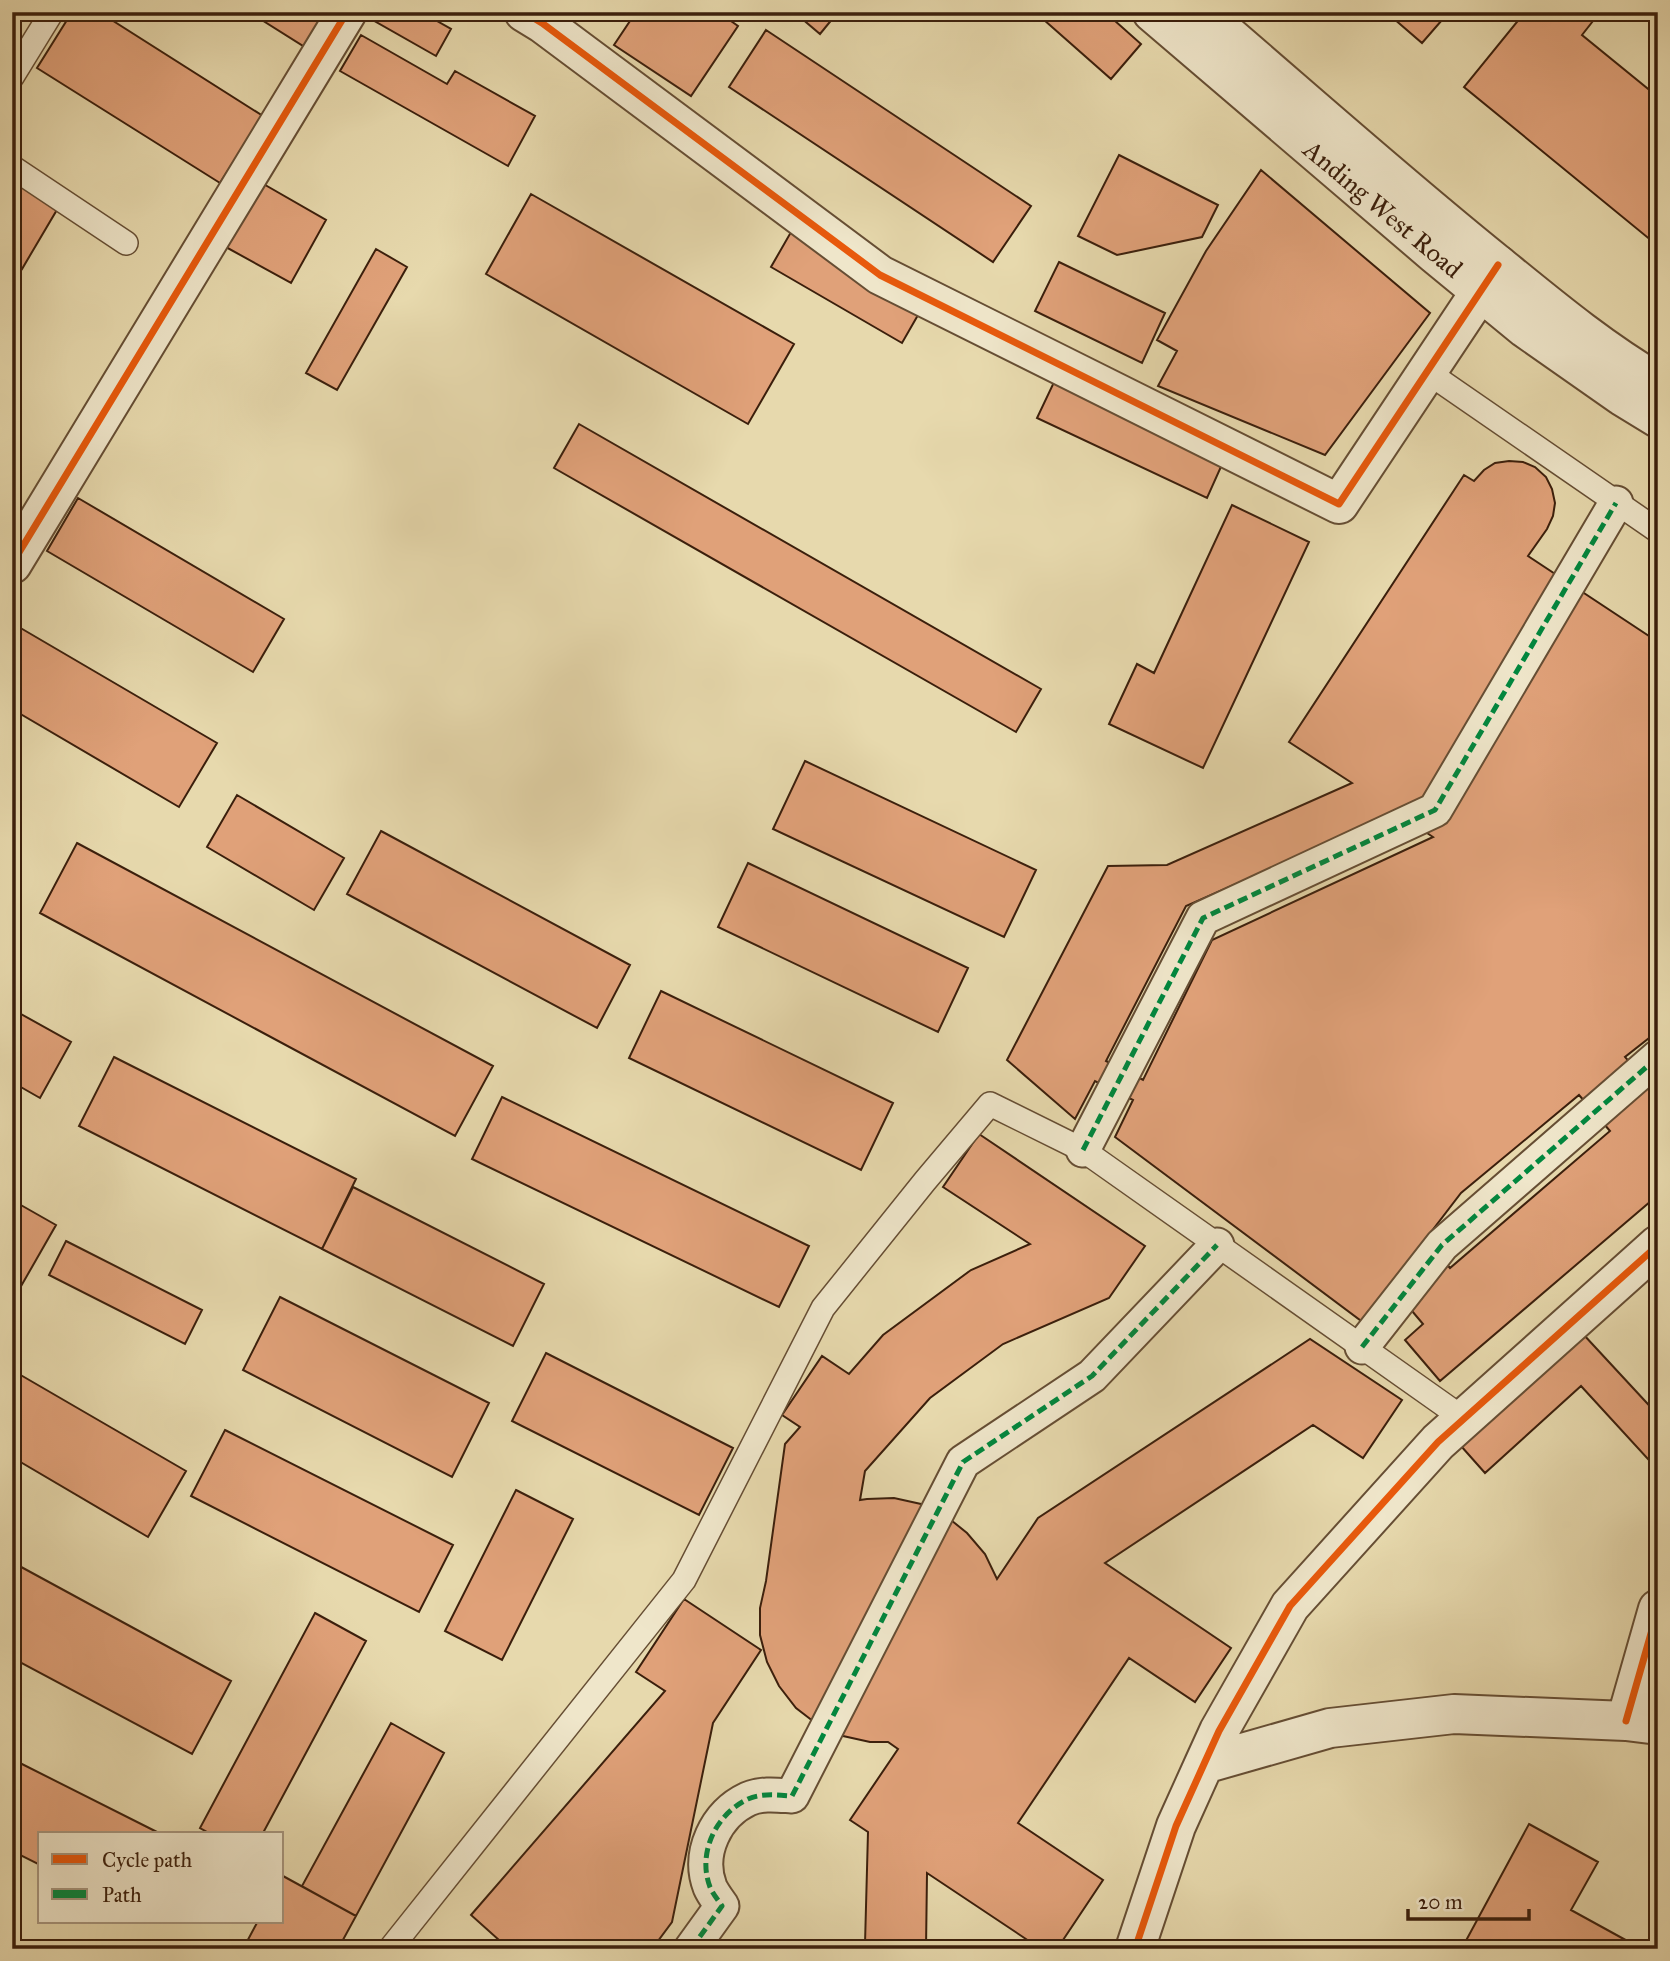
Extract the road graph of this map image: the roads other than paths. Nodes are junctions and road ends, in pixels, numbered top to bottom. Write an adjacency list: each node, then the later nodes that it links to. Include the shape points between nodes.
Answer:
1 (52, 12): 6 (lane)
2 (346, 12): 14 (street)
3 (524, 12): 10 (street, via 880,275 1339,504)
4 (1152, 12): 9 (street, Anding West Road)
5 (1201, 12): 9 (street, Anding West Road)
6 (12, 77)
7 (12, 167): 8 (lane)
8 (126, 243)
9 (1489, 278): 10 (street); 11 (street, Anding West Road, via 1525,328)
10 (1426, 371): 12 (lane)
11 (1654, 400)
12 (1616, 503): 13 (lane); 16 (street, via 1436,810 1203,918)
13 (1658, 531)
14 (12, 564)
15 (1658, 1056): 19 (street, via 1442,1245)
16 (1083, 1150): 17 (lane); 24 (lane, via 990,1104 823,1308 684,1580)
17 (1217, 1245): 19 (lane); 25 (street, via 1092,1376 963,1462 792,1796 750,1798 717,1826 708,1845 706,1867 710,1888 722,1906)
18 (1658, 1245): 20 (street)
19 (1362, 1347): 20 (lane)
20 (1464, 1419): 23 (street, via 1290,1606)
21 (1658, 1609): 22 (street)
22 (1642, 1723): 23 (street, via 1454,1714 1330,1728)
23 (1203, 1765): 26 (street, via 1176,1826)
24 (390, 1949)
25 (691, 1949)
26 (1135, 1949)

